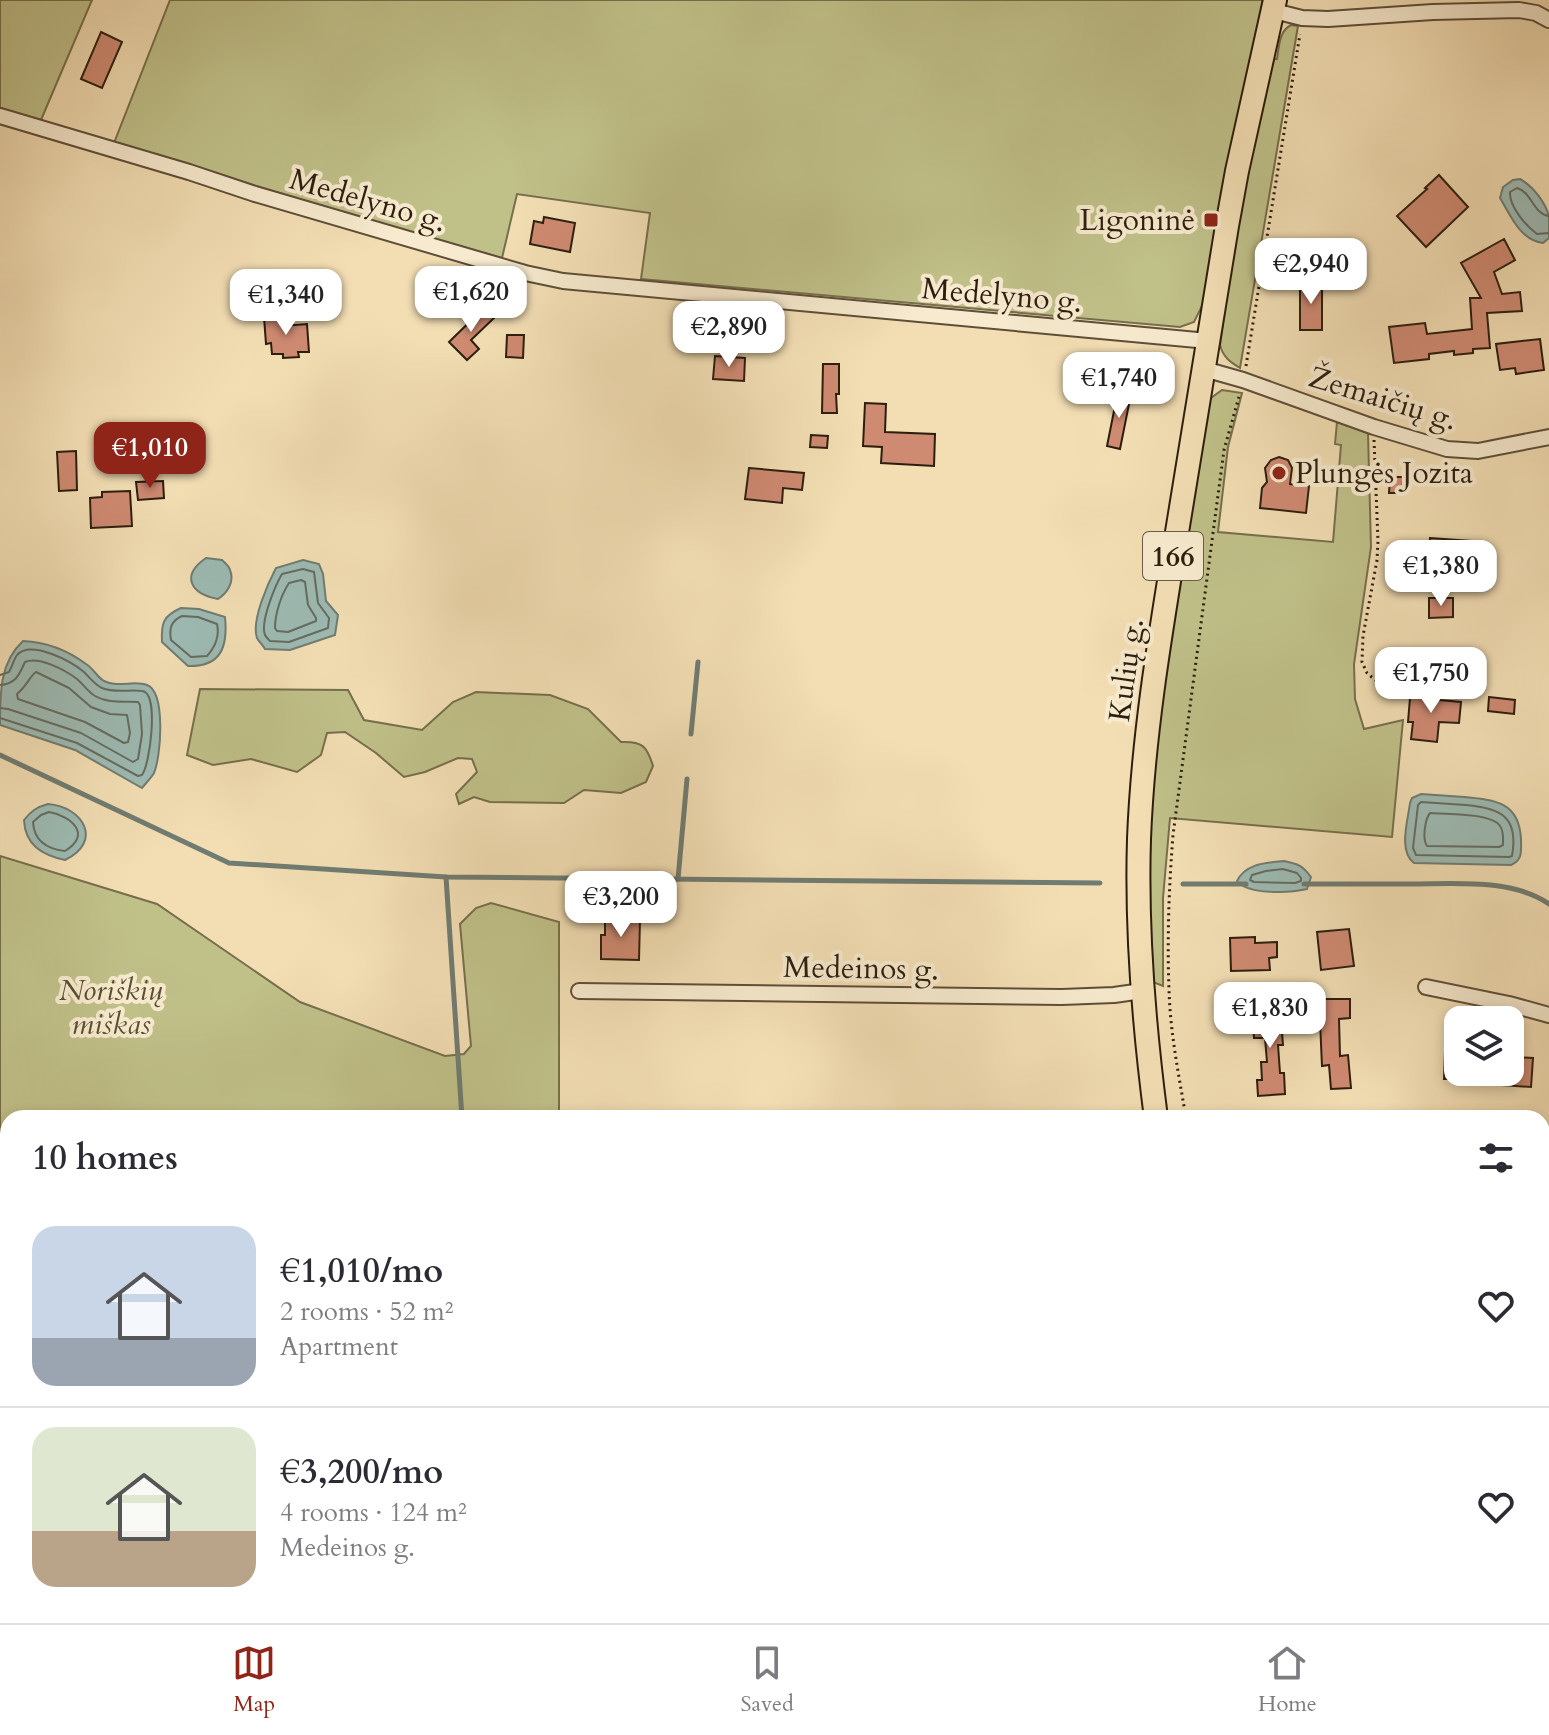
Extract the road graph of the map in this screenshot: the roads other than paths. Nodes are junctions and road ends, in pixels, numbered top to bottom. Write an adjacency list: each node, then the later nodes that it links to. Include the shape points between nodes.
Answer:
1 (1275, 5): 2 (street, via 1302,18 1328,19 1505,10); 4 (main road, Kulių g. / 166, via 1237,171)
2 (1545, 15)
3 (0, 116): 4 (street, Medelyno g., via 563,281)
4 (1208, 341): 5 (main road, Kulių g. / 166)
5 (1204, 369): 6 (street, Žemaičių g., via 1447,449 1478,451); 9 (main road, Kulių g. / 166, via 1148,723 1139,840)
6 (1549, 437)
7 (1426, 987): 10 (street)
8 (579, 991): 9 (street, Medeinos g., via 1062,997)
9 (1142, 991): 11 (main road, Kulių g. / 166)
10 (1549, 1015)
11 (1155, 1110)

